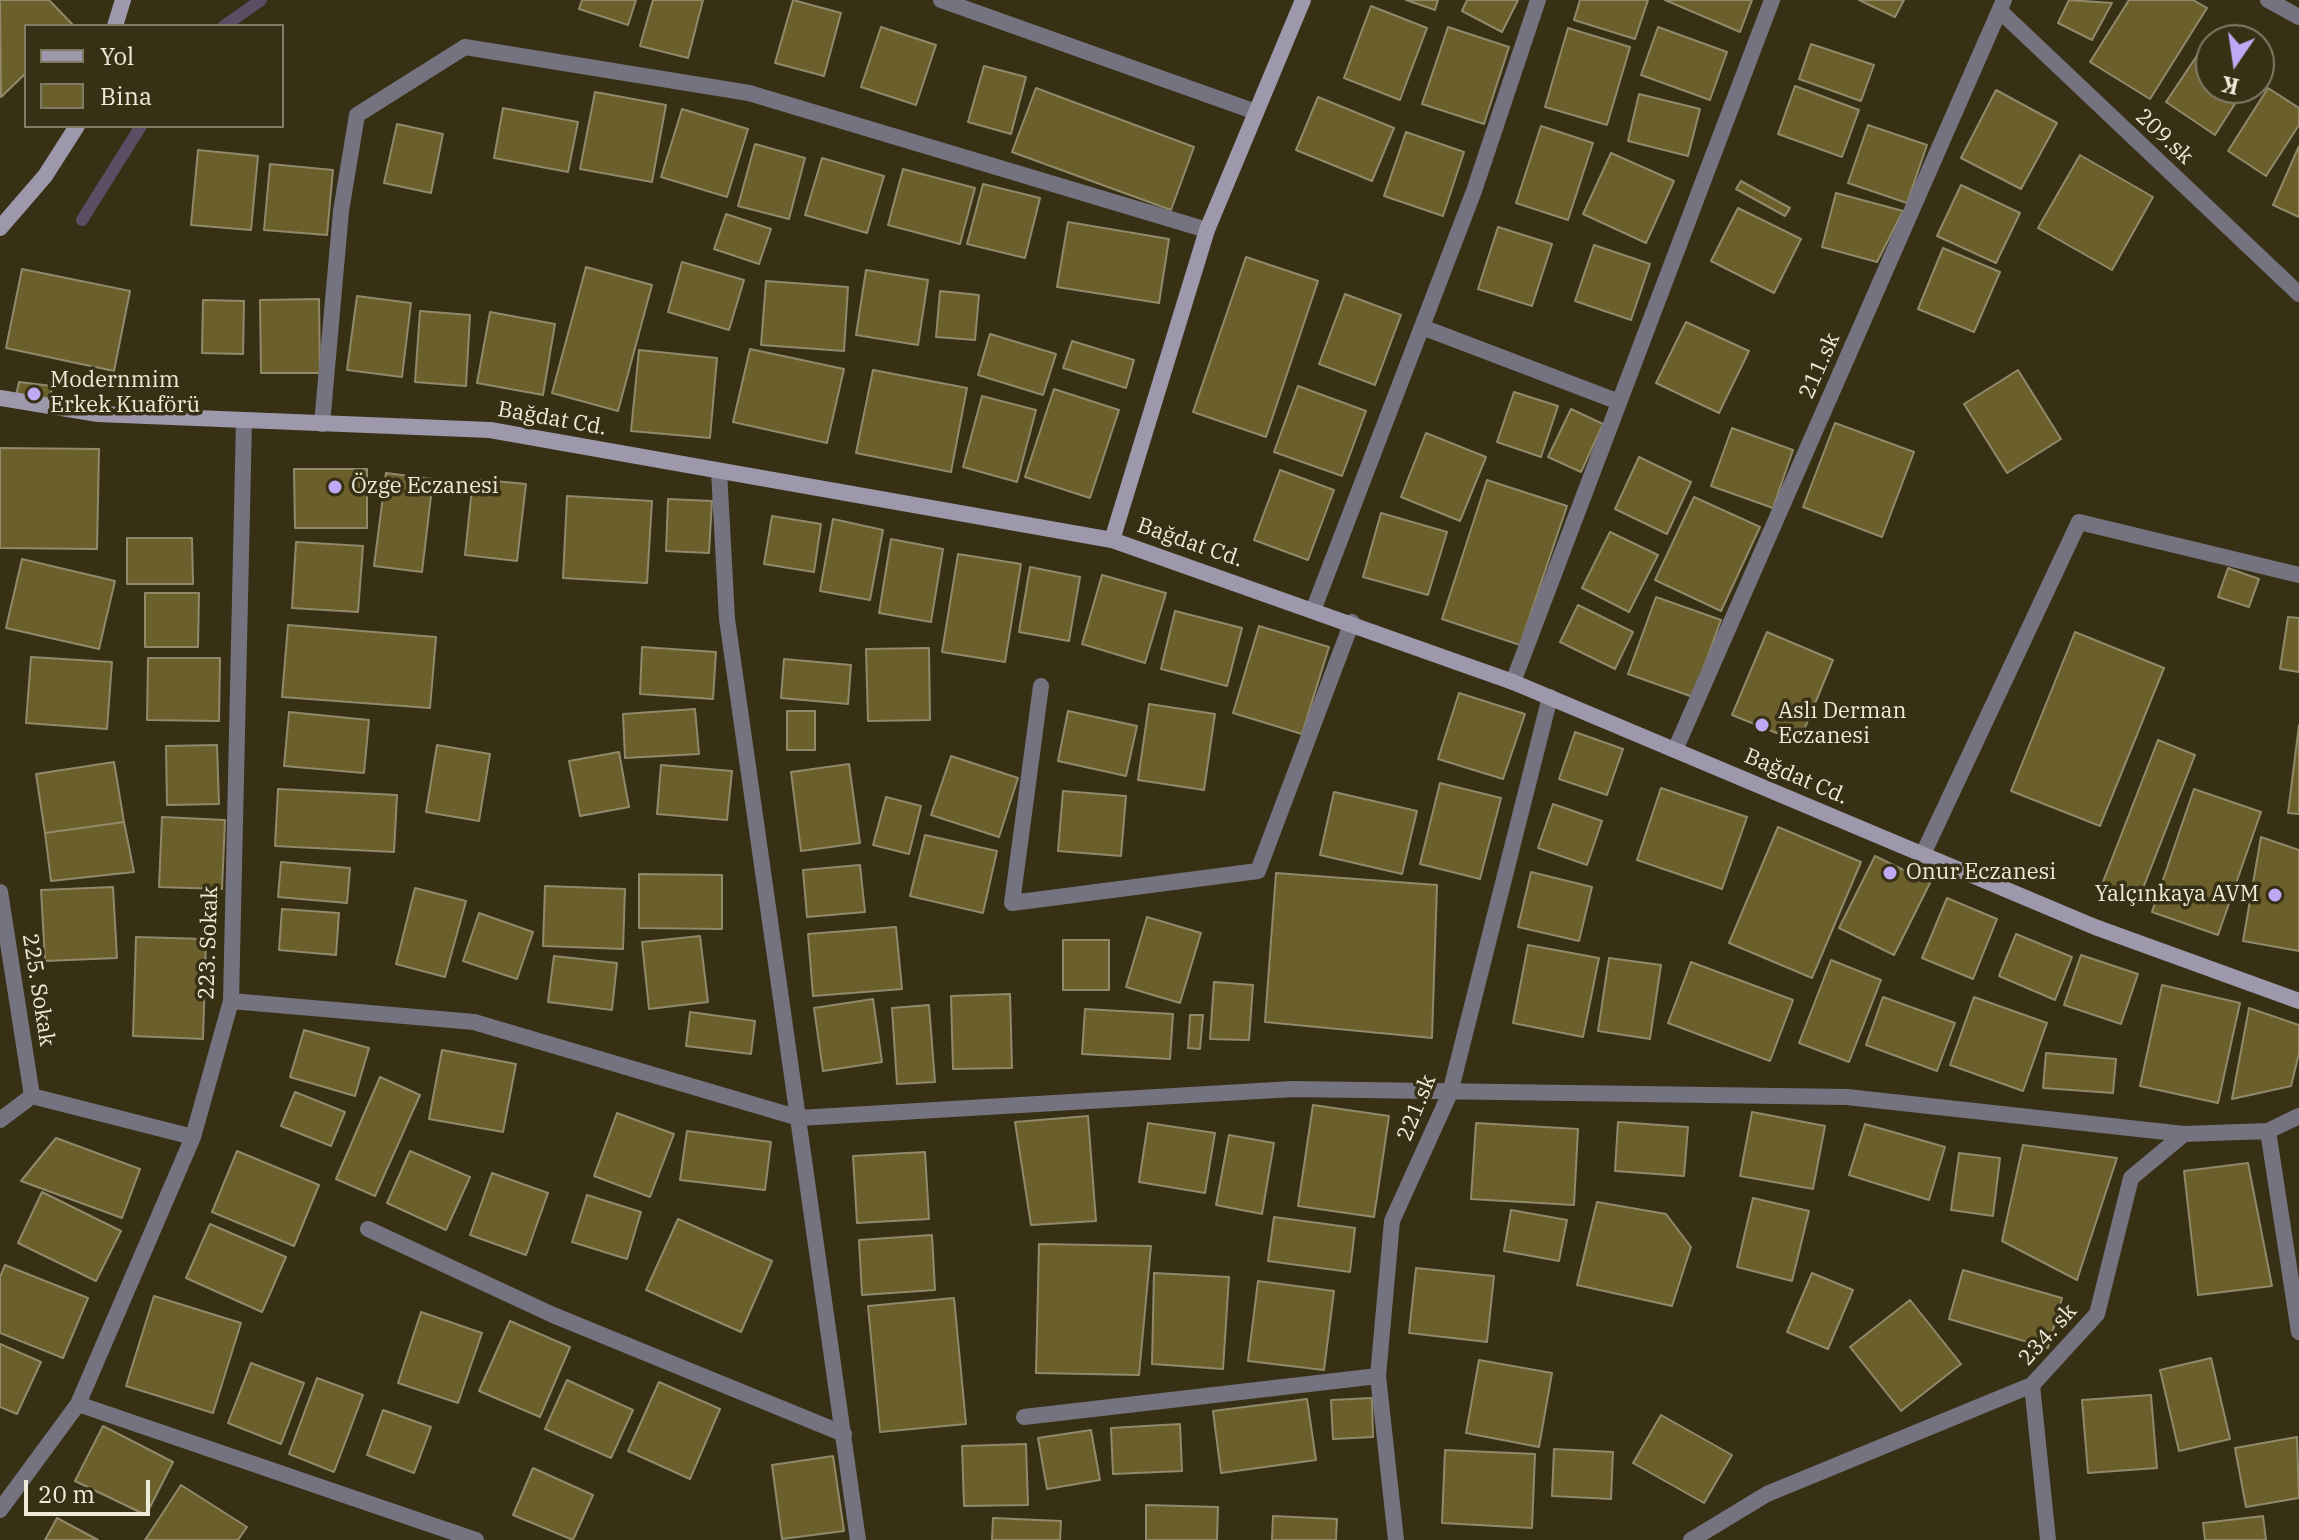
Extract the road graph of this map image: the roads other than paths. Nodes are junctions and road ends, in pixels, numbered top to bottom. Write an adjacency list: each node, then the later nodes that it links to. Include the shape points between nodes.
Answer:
1 (123, 0): 9 (main road)
2 (941, 0): 10 (street)
3 (1303, 0): 10 (main road)
4 (1538, 0): 15 (street)
5 (1772, 0): 17 (street)
6 (2268, 0): 8 (street)
7 (2002, 5): 14 (street, 209.sk); 28 (street, 211.sk)
8 (2299, 17)
9 (116, 24)
10 (1256, 112): 13 (main road)
11 (76, 128): 12 (main road, via 45,176)
12 (0, 228)
13 (1207, 230): 19 (street, via 749,93 465,47 357,115 341,211); 21 (main road)
14 (2299, 294)
15 (1422, 327): 17 (street); 23 (street)
16 (0, 398): 18 (main road, Bağdat Cd., via 98,414)
17 (1619, 402): 25 (street)
18 (244, 420): 19 (main road, Bağdat Cd.); 32 (street, 223. Sokak)
19 (322, 424): 20 (main road, Bağdat Cd., via 490,430)
20 (719, 471): 21 (main road, Bağdat Cd.); 37 (street, via 727,619)
21 (1112, 540): 23 (main road, Bağdat Cd.)
22 (2299, 575): 29 (street, via 2079,522)
23 (1314, 608): 24 (main road, Bağdat Cd.)
24 (1352, 622): 25 (main road, Bağdat Cd.); 26 (street, via 1258,871 1012,903)
25 (1513, 682): 27 (main road, Bağdat Cd.)
26 (1041, 686)
27 (1550, 697): 28 (main road, Bağdat Cd.); 34 (street, 221.sk)
28 (1675, 750): 29 (main road, Bağdat Cd.)
29 (1923, 854): 33 (main road, Bağdat Cd., via 2095,927)
30 (0, 892): 31 (street, 225. Sokak)
31 (7, 968): 35 (street, 225. Sokak)
32 (231, 1001): 37 (street, via 474,1022); 41 (street, 223. Sokak)
33 (2299, 1001)
34 (1450, 1093): 37 (street, via 1293,1089); 40 (street, via 1847,1097); 44 (street, 221.sk, via 1392,1221)
35 (32, 1096): 38 (street); 41 (street)
36 (2299, 1116): 39 (street)
37 (799, 1118): 48 (street)
38 (0, 1120)
39 (2268, 1131): 40 (street); 43 (street)
40 (2184, 1134): 45 (street, 234. sk, via 2131,1178 2097,1314)
41 (193, 1137): 46 (street, 223. Sokak)
42 (368, 1229): 48 (street, via 553,1315)
43 (2299, 1332)
44 (1378, 1376): 47 (street); 52 (street, 221.sk)
45 (2032, 1385): 53 (street, 234. sk, via 1767,1494); 54 (street)
46 (78, 1404): 49 (street, 223. Sokak); 50 (street)
47 (1024, 1417)
48 (844, 1434): 51 (street)
49 (0, 1510)
50 (476, 1540)
51 (858, 1540)
52 (1396, 1540)
53 (1691, 1540)
54 (2048, 1540)

